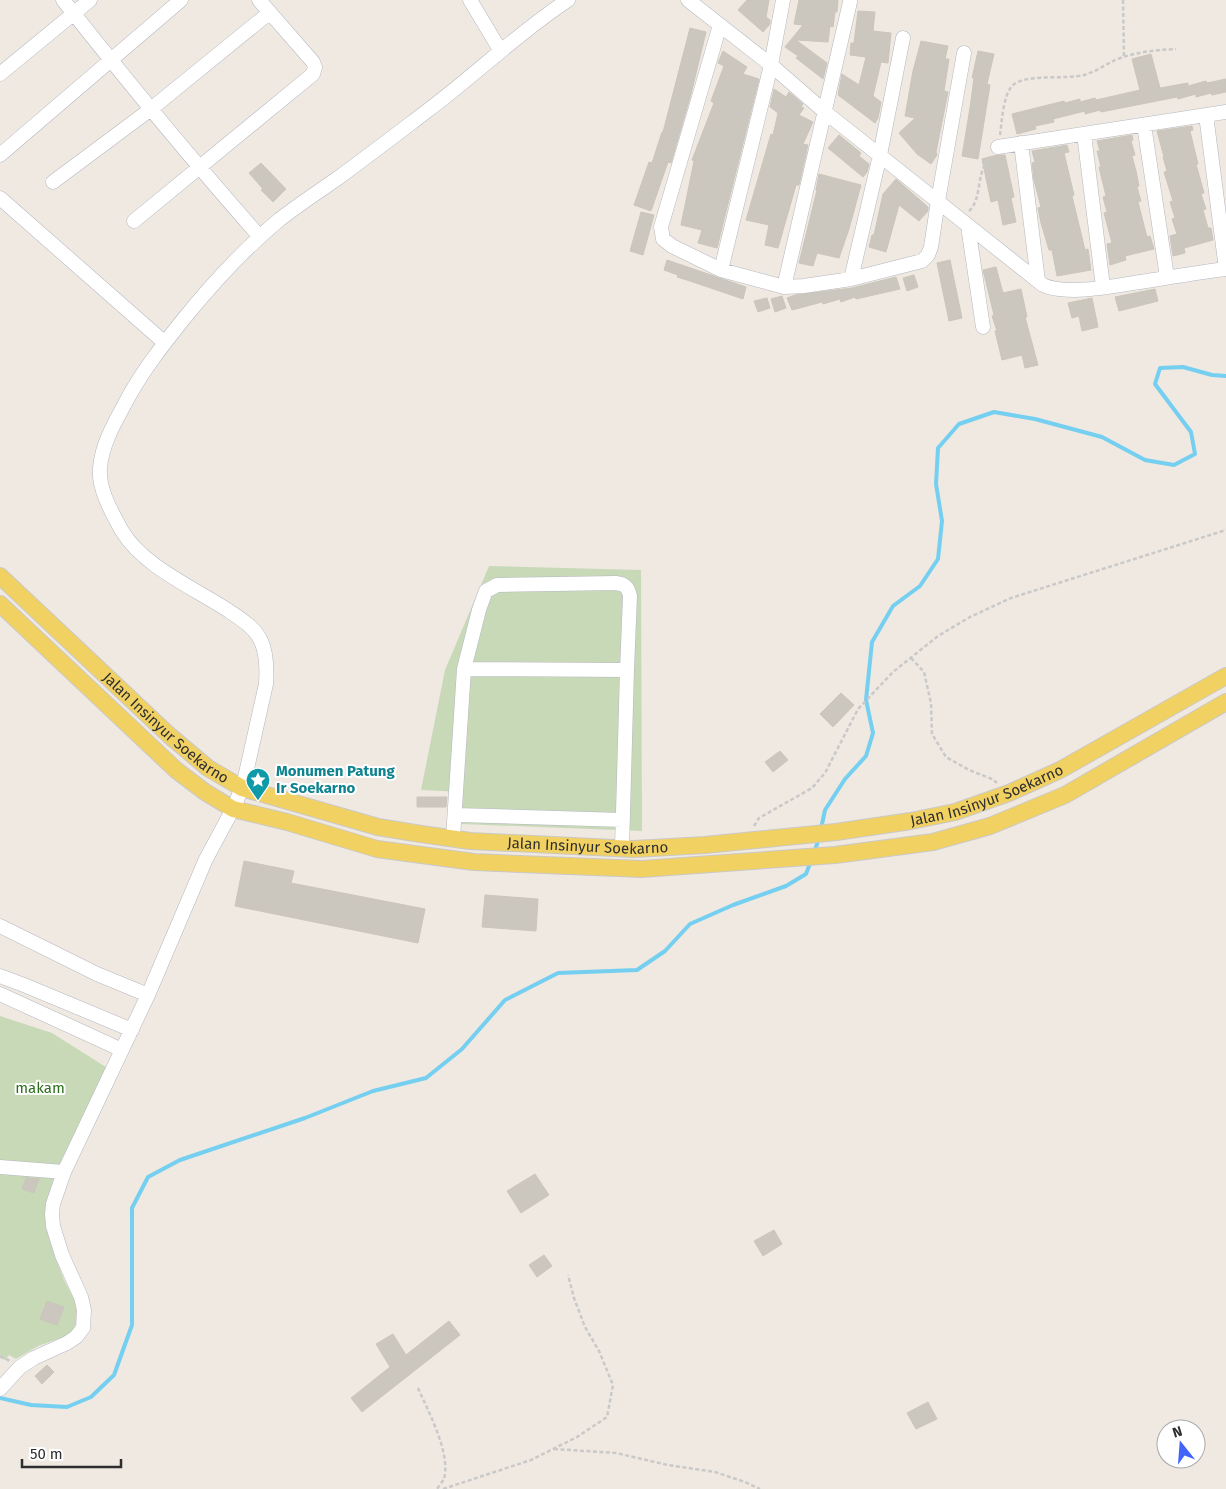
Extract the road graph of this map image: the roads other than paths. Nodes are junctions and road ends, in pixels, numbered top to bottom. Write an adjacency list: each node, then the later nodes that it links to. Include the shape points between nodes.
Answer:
1 (63, 0): 11 (street)
2 (90, 0): 11 (street)
3 (181, 0): 16 (street)
4 (259, 0): 10 (street)
5 (470, 0): 14 (street)
6 (568, 0): 14 (street)
7 (688, 0): 12 (street)
8 (783, 0): 17 (street)
9 (850, 2): 20 (street)
10 (269, 13): 19 (street); 29 (street, via 313,62 315,71)
11 (74, 14): 16 (street); 18 (street)
12 (720, 25): 17 (street); 37 (street, via 661,232 664,242)
13 (903, 38): 28 (street)
14 (500, 50): 35 (street, via 454,91)
15 (964, 52): 32 (street)
16 (110, 60): 19 (street); 27 (street)
17 (771, 65): 20 (street); 37 (street)
18 (0, 74)
19 (151, 109): 29 (street); 30 (street)
20 (825, 112): 28 (street); 41 (street)
21 (1226, 112): 22 (street)
22 (1206, 116): 23 (street); 36 (street)
23 (1144, 125): 24 (street); 38 (street)
24 (1084, 134): 25 (street); 42 (street)
25 (1021, 143): 26 (street); 40 (street)
26 (998, 147)
27 (0, 155)
28 (880, 155): 32 (street); 39 (street)
29 (199, 167): 33 (street); 35 (street)
30 (53, 182)
31 (0, 198): 44 (street)
32 (938, 201): 34 (street); 39 (street, via 931,247 925,259)
33 (134, 221)
34 (964, 223): 40 (street); 43 (street)
35 (260, 237): 44 (street, via 230,265)
36 (1226, 269): 38 (street)
37 (722, 270): 41 (street)
38 (1167, 277): 42 (street)
39 (851, 279): 41 (street)
40 (1038, 281): 42 (street, via 1054,289)
41 (784, 287)
42 (1103, 287)
43 (983, 327)
44 (165, 343): 51 (street, via 136,384 113,425 103,449 100,479 114,515 130,542 151,562 238,617 260,638 267,667 266,684)
45 (0, 576): 51 (main road, Jalan Insinyur Soekarno, via 170,736 208,768)
46 (0, 604): 52 (main road, Jalan Insinyur Soekarno, via 176,770)
47 (464, 669): 48 (street); 48 (street, via 478,610 490,587 616,583 626,586 630,596); 53 (street)
48 (626, 670): 54 (street)
49 (1226, 676): 55 (main road, Jalan Insinyur Soekarno, via 1060,770 1009,793 956,812 911,821)
50 (1226, 702): 58 (main road, Jalan Insinyur Soekarno, via 1065,795 990,826 933,842)
51 (242, 788): 52 (street); 56 (main road, Jalan Insinyur Soekarno, via 378,826)
52 (233, 809): 58 (main road, Jalan Insinyur Soekarno, via 377,849 474,862 642,868); 62 (street, via 206,860)
53 (456, 815): 54 (street); 56 (street)
54 (623, 820): 57 (street)
55 (791, 835): 57 (main road, Jalan Insinyur Soekarno, via 705,845); 58 (main road)
56 (453, 838): 57 (main road, Jalan Insinyur Soekarno)
57 (622, 848)
58 (794, 858)
59 (0, 926): 62 (street, via 97,974)
60 (0, 976): 63 (street)
61 (0, 994): 64 (street)
62 (148, 995): 63 (street)
63 (132, 1030): 64 (street)
64 (122, 1050): 66 (street)
65 (0, 1167): 66 (street)
66 (64, 1172): 67 (street, via 53,1204 53,1226 81,1297 84,1328 67,1343 20,1367)
67 (0, 1388)

